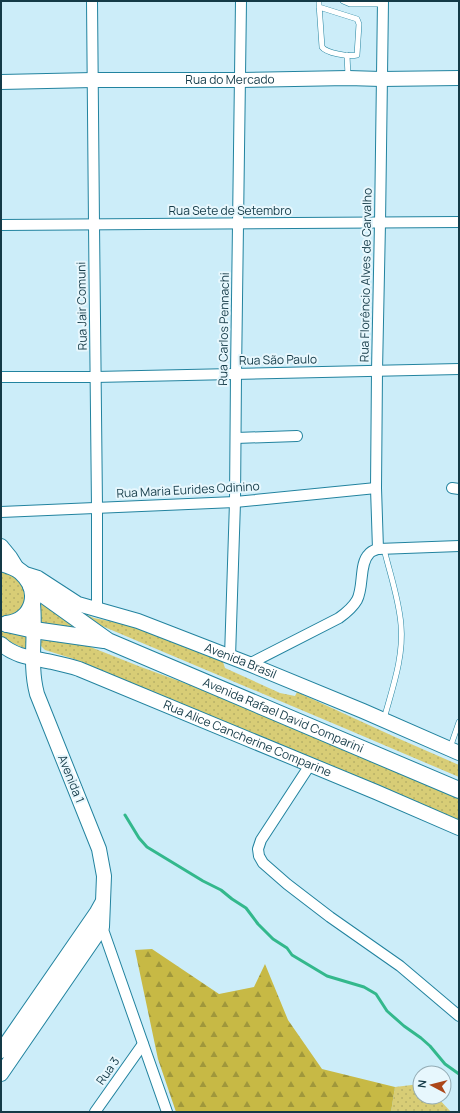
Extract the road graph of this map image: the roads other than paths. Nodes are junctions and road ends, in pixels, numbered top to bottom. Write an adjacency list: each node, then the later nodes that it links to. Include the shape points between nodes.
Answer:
1 (92, 1): 11 (street, Rua Jair Comuni)
2 (241, 1): 12 (street, Rua Carlos Pennachi)
3 (319, 1): 6 (lane)
4 (343, 1): 5 (lane, via 350,4)
5 (383, 3): 10 (street, Rua Florêncio Alves de Carvalho)
6 (319, 7): 7 (lane, via 323,49); 7 (lane, via 357,19 358,53 356,56)
7 (347, 56): 8 (lane)
8 (348, 78): 10 (street, Rua do Mercado); 12 (street, Rua do Mercado)
9 (459, 78): 10 (street, Rua do Mercado)
10 (381, 79): 15 (street, Rua Florêncio Alves de Carvalho)
11 (93, 80): 12 (street, Rua do Mercado); 13 (street, Rua do Mercado); 18 (street, Rua Jair Comuni)
12 (240, 80): 16 (street, Rua Carlos Pennachi)
13 (1, 82)
14 (459, 222): 15 (street, Rua Sete de Setembro)
15 (380, 223): 16 (street, Rua Sete de Setembro); 20 (street, Rua Florêncio Alves de Carvalho)
16 (238, 224): 18 (street, Rua Sete de Setembro); 21 (street, Rua Carlos Pennachi)
17 (1, 225): 18 (street, Rua Sete de Setembro)
18 (94, 225): 23 (street, Rua Jair Comuni)
19 (459, 370): 20 (street, Rua São Paulo)
20 (377, 371): 21 (street, Rua São Paulo); 26 (street, Rua Florêncio Alves de Carvalho)
21 (236, 374): 23 (street, Rua São Paulo); 25 (street, Rua Carlos Pennachi)
22 (1, 376): 23 (street, Rua São Paulo)
23 (96, 377): 28 (street, Rua Jair Comuni)
24 (297, 436): 25 (street)
25 (236, 438): 27 (street, Rua Carlos Pennachi)
26 (376, 488): 27 (street, Rua Maria Eurides Odinino); 32 (street, Rua Florêncio Alves de Carvalho)
27 (235, 502): 28 (street, Rua Maria Eurides Odinino); 42 (street, Rua Carlos Pennachi)
28 (97, 508): 29 (street, Rua Maria Eurides Odinino); 37 (street, Rua Jair Comuni)
29 (1, 512)
30 (1, 546): 34 (street)
31 (459, 546): 32 (street)
32 (381, 549): 44 (street, via 368,554 360,593 349,610 339,618); 45 (lane, via 401,625 398,666)
33 (1, 563): 34 (main road)
34 (20, 572): 35 (main road, Avenida Rafael David Comparini); 37 (street, Avenida Brasil, via 38,578 78,604)
35 (31, 586): 36 (main road); 40 (main road, Avenida Rafael David Comparini)
36 (32, 604): 38 (main road, Avenida Rafael David Comparini, via 21,620); 39 (street, Avenida 1)
37 (97, 610): 42 (street, Avenida Brasil, via 138,622)
38 (4, 624): 39 (main road, Avenida Rafael David Comparini)
39 (34, 630): 40 (main road, Avenida Rafael David Comparini); 43 (street, Avenida 1)
40 (108, 641): 49 (main road, Avenida Rafael David Comparini)
41 (1, 644): 43 (street, Rua Alice Cancherine Comparine, via 16,653)
42 (230, 657): 44 (street, Avenida Brasil)
43 (32, 658): 48 (street, Rua Alice Cancherine Comparine, via 79,669); 51 (street, Avenida 1, via 37,694 99,849 104,876)
44 (249, 664): 45 (street, Avenida Brasil)
45 (384, 720): 47 (street, Avenida Brasil)
46 (459, 722): 47 (lane)
47 (454, 751)
48 (310, 764): 50 (street, Rua Alice Cancherine Comparine); 53 (street, via 261,840 258,849 262,863 330,917 400,966)
49 (459, 790)
50 (459, 828)
51 (100, 907): 52 (street, Avenida 1); 55 (street)
52 (102, 926): 54 (street); 56 (street)
53 (459, 1016)
54 (143, 1044): 57 (street, Rua 3); 58 (street)
55 (1, 1051)
56 (1, 1074)
57 (95, 1112)
58 (167, 1112)

